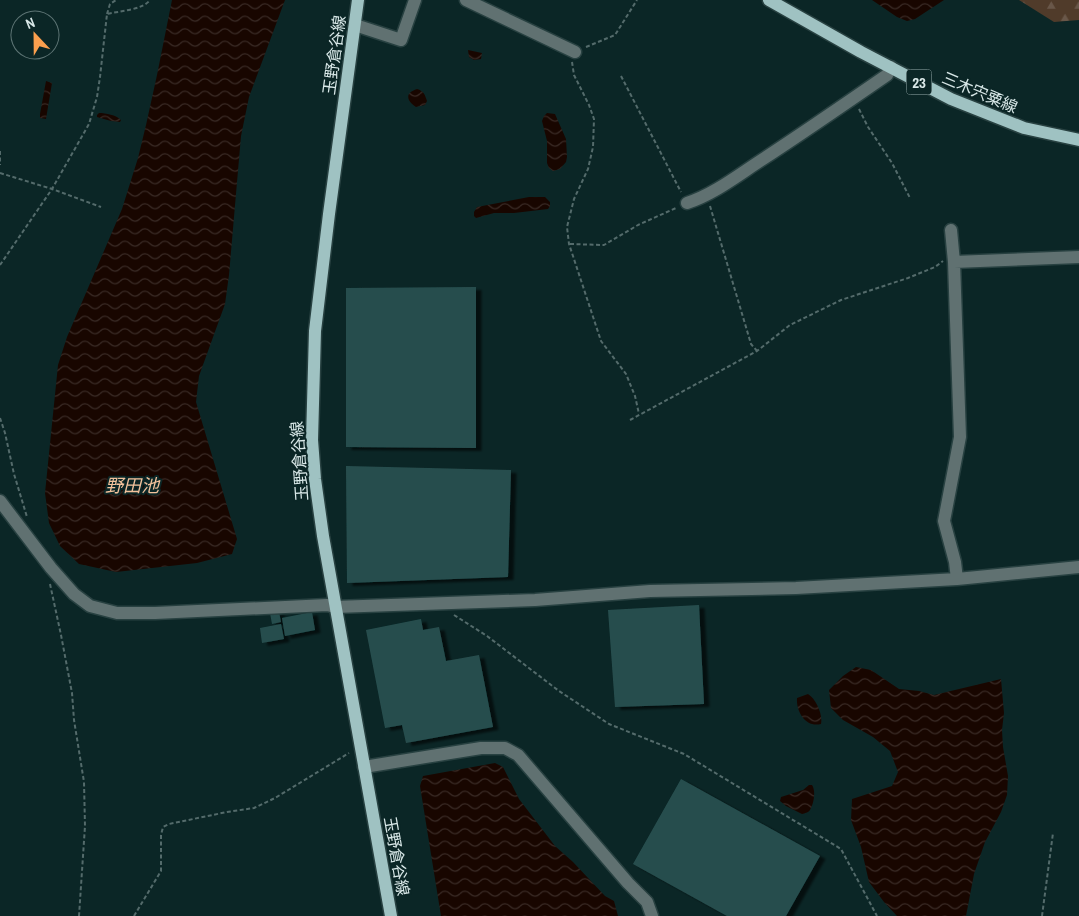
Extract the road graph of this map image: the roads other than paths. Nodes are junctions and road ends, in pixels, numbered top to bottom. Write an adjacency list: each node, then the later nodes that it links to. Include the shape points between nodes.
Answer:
1 (358, 0): 5 (main road, 玉野倉谷線)
2 (415, 0): 5 (street, via 401,40)
3 (466, 0): 6 (street)
4 (769, 0): 7 (main road, 三木宍粟線 / 23)
5 (355, 25): 16 (main road, 玉野倉谷線, via 315,331 312,440)
6 (575, 52)
7 (891, 67): 8 (main road, 三木宍粟線 / 23, via 951,100 1024,128); 9 (street, via 887,75 745,171)
8 (1077, 143)
9 (687, 203)
10 (951, 230): 12 (street)
11 (1079, 257): 12 (street)
12 (954, 262): 15 (street, via 960,437 944,521)
13 (0, 501): 16 (street, via 51,568 74,594 90,606 117,613)
14 (1079, 567): 15 (street)
15 (957, 579): 16 (street)
16 (335, 607): 17 (main road, 玉野倉谷線)
17 (364, 766): 18 (main road, 玉野倉谷線); 19 (street, via 481,748 505,748 518,755 647,902)
18 (391, 916)
19 (652, 916)

